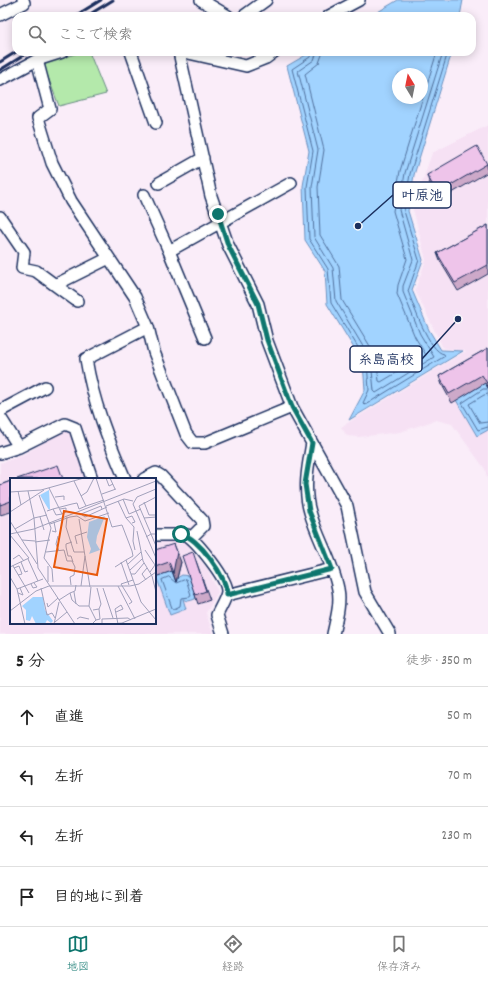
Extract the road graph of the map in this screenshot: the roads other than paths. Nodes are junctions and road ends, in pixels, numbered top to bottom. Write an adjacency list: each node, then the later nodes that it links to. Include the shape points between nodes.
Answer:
1 (23, 0): 8 (street, via 24,3)
2 (201, 0): 5 (street)
3 (266, 0): 6 (street)
4 (359, 0): 7 (street)
5 (221, 12)
6 (250, 12)
7 (336, 12)
8 (0, 16)
9 (50, 56): 14 (street)
10 (132, 56): 16 (street)
11 (179, 56): 17 (street)
12 (202, 56): 13 (street, via 246,66)
13 (269, 56)
14 (37, 60): 15 (street); 24 (street, via 50,109 38,118 52,163 71,201)
15 (0, 80)
16 (156, 123)
17 (203, 158): 18 (street); 22 (street, via 211,196)
18 (159, 183)
19 (291, 183): 22 (street)
20 (144, 195): 23 (street)
21 (0, 217): 25 (street, via 24,252 22,268 36,271)
22 (221, 222): 23 (street); 30 (street, via 228,245 258,304 267,340)
23 (169, 251): 28 (street)
24 (109, 258): 25 (street); 27 (street, via 134,297)
25 (56, 285): 26 (street)
26 (77, 301)
27 (148, 327): 30 (street, via 154,352 186,434 194,443 205,443); 37 (street, via 86,359 94,397)
28 (205, 338)
29 (45, 387): 31 (street)
30 (292, 407): 33 (street)
31 (0, 411)
32 (0, 417): 34 (street)
33 (312, 443): 41 (street, via 305,484 309,511); 45 (street, via 347,506 365,592)
34 (19, 447): 35 (street); 36 (street, via 65,424 75,428)
35 (0, 453)
36 (92, 478)
37 (125, 478)
38 (146, 478): 40 (street, via 156,473 161,476 202,520 203,526)
39 (156, 535): 40 (street, via 181,534)
40 (191, 538): 42 (street, via 215,566)
41 (332, 569): 42 (street); 44 (street, via 339,590 338,613)
42 (227, 595): 43 (street, via 217,615)
43 (223, 634)
44 (333, 634)
45 (390, 634)

